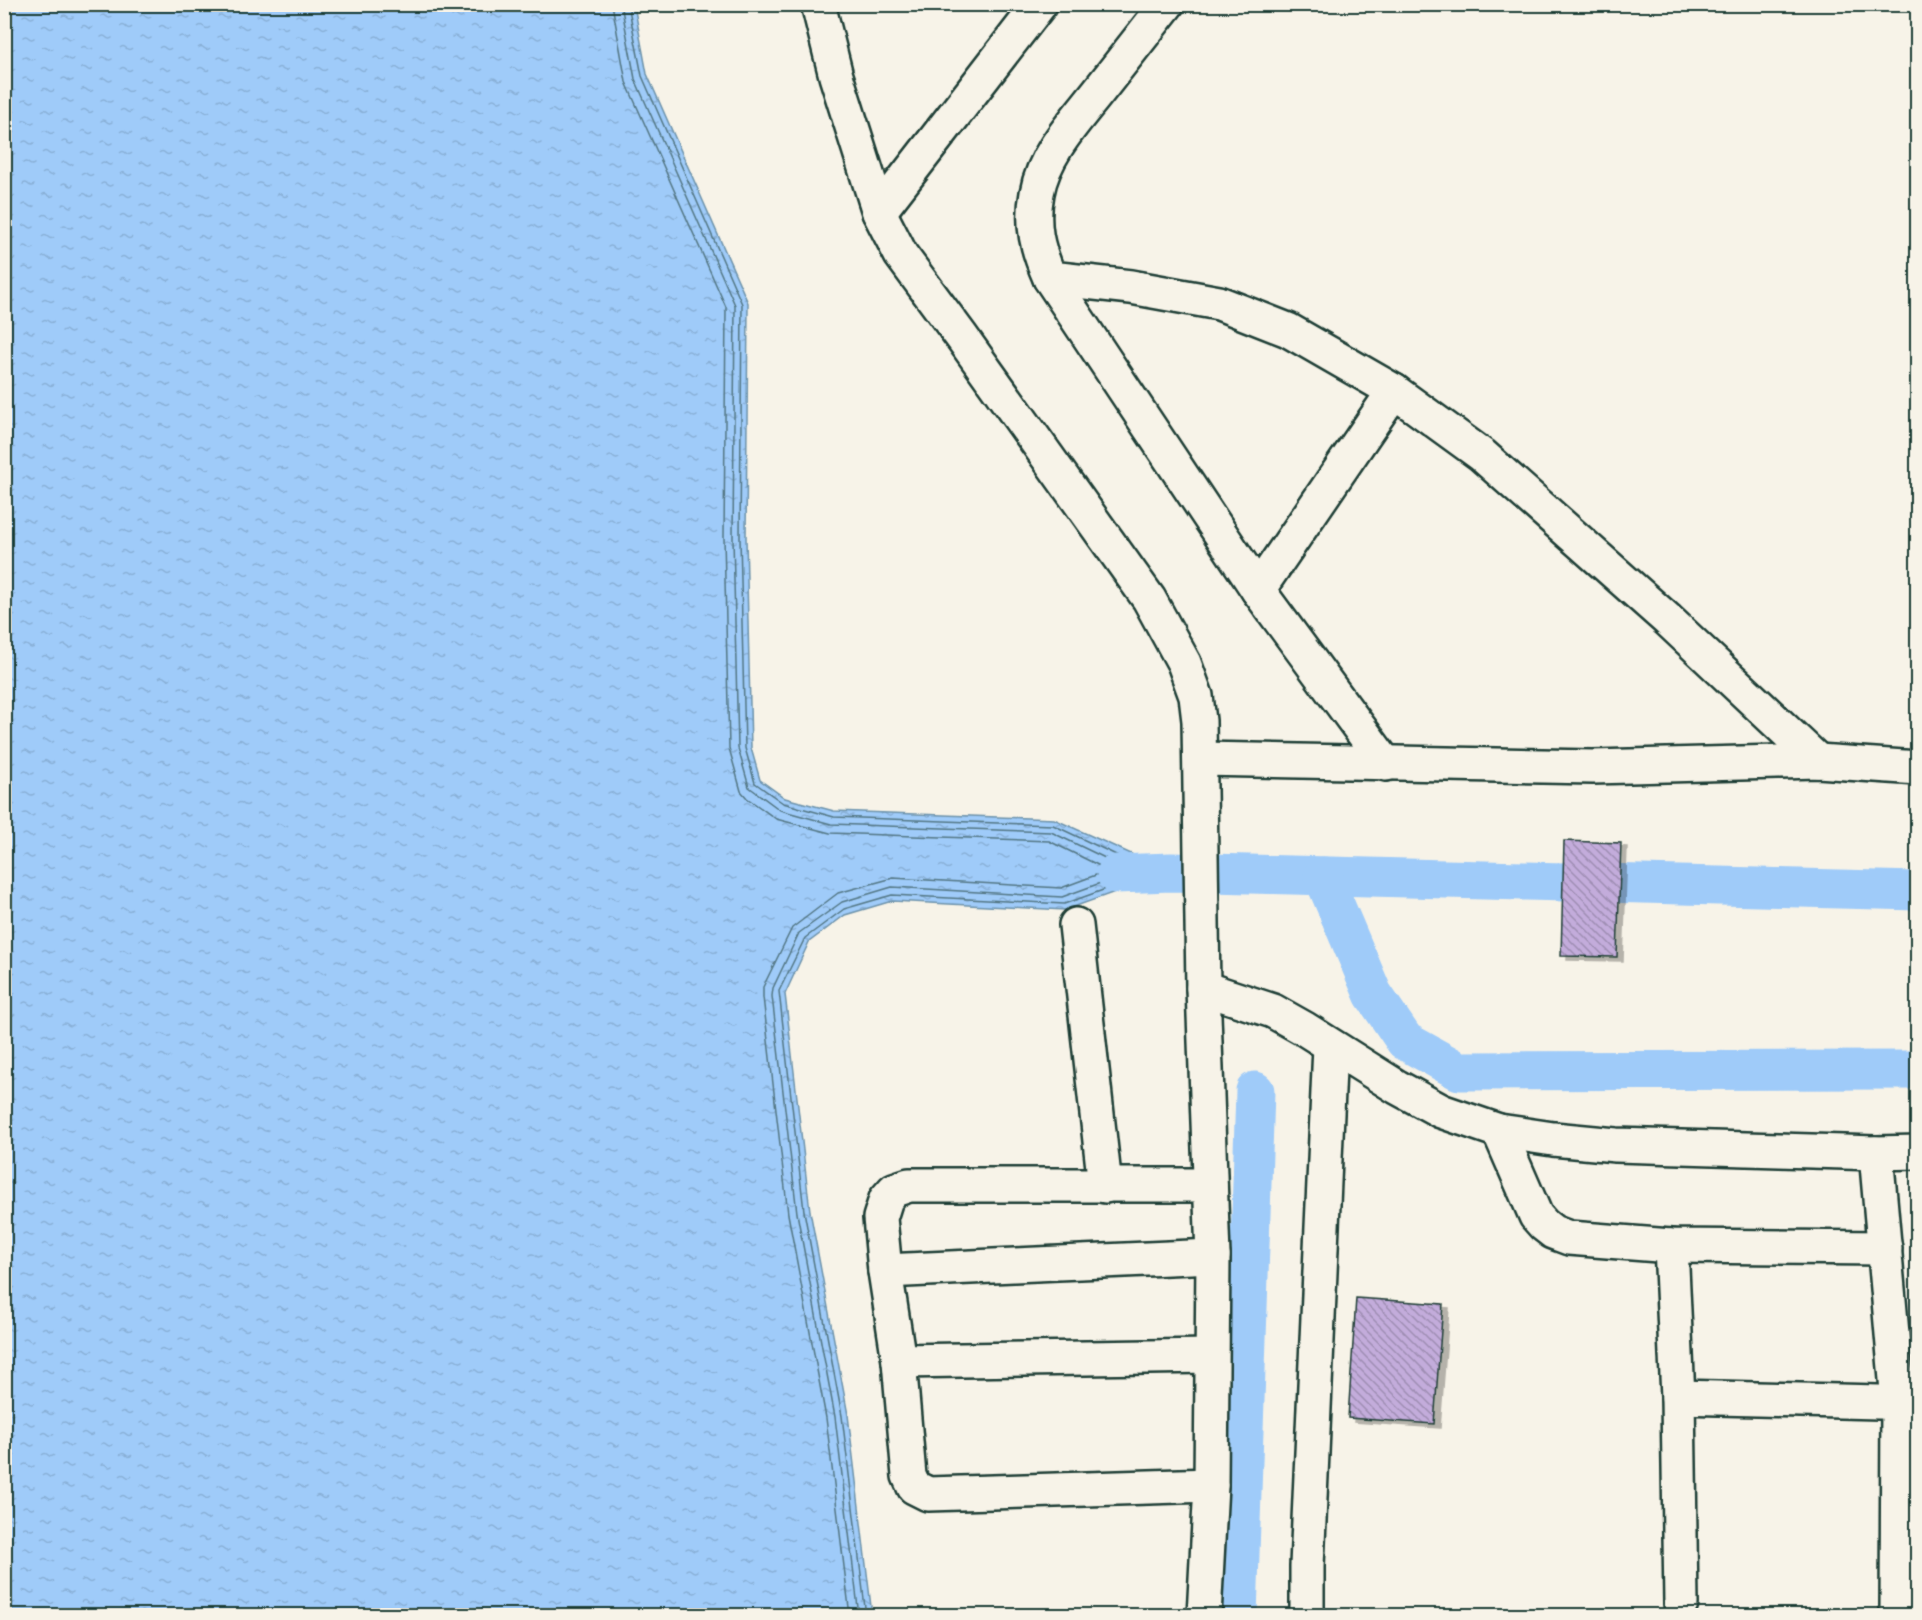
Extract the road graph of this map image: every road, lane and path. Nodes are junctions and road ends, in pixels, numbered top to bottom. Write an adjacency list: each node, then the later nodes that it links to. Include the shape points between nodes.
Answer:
1 (818, 4): 4 (street)
2 (1040, 4): 4 (street)
3 (1167, 4): 5 (street, via 1068,130 1048,163 1037,192 1034,221 1039,253)
4 (879, 212): 11 (street, via 907,264 1164,625 1196,696)
5 (1050, 278): 6 (street, via 1219,303 1288,330); 7 (street)
6 (1394, 391): 7 (street); 8 (street, via 1482,455 1668,620)
7 (1258, 590): 9 (street)
8 (1818, 761): 9 (street, via 1593,767); 10 (street)
9 (1386, 764): 11 (street)
10 (1917, 768)
11 (1201, 770): 13 (street)
12 (1076, 925): 19 (street)
13 (1203, 974): 14 (street); 18 (street)
14 (1330, 1046): 15 (street, via 1441,1111); 31 (street)
15 (1499, 1131): 17 (street, via 1616,1145); 20 (street, via 1529,1203 1553,1232 1569,1238)
16 (1917, 1152): 17 (street)
17 (1876, 1153): 21 (street)
18 (1210, 1185): 19 (street); 22 (street)
19 (1105, 1186): 23 (street, via 909,1185 894,1190 881,1208)
20 (1671, 1246): 21 (street); 26 (street)
21 (1886, 1248): 27 (street)
22 (1213, 1256): 23 (street); 24 (street)
23 (885, 1271): 25 (street)
24 (1210, 1356): 25 (street); 28 (street)
25 (899, 1361): 28 (street, via 909,1476 920,1491 928,1494)
26 (1678, 1397): 27 (street); 29 (street)
27 (1908, 1403): 32 (street)
28 (1211, 1485): 30 (street)
29 (1681, 1604)
30 (1204, 1616)
31 (1306, 1616)
32 (1897, 1616)

